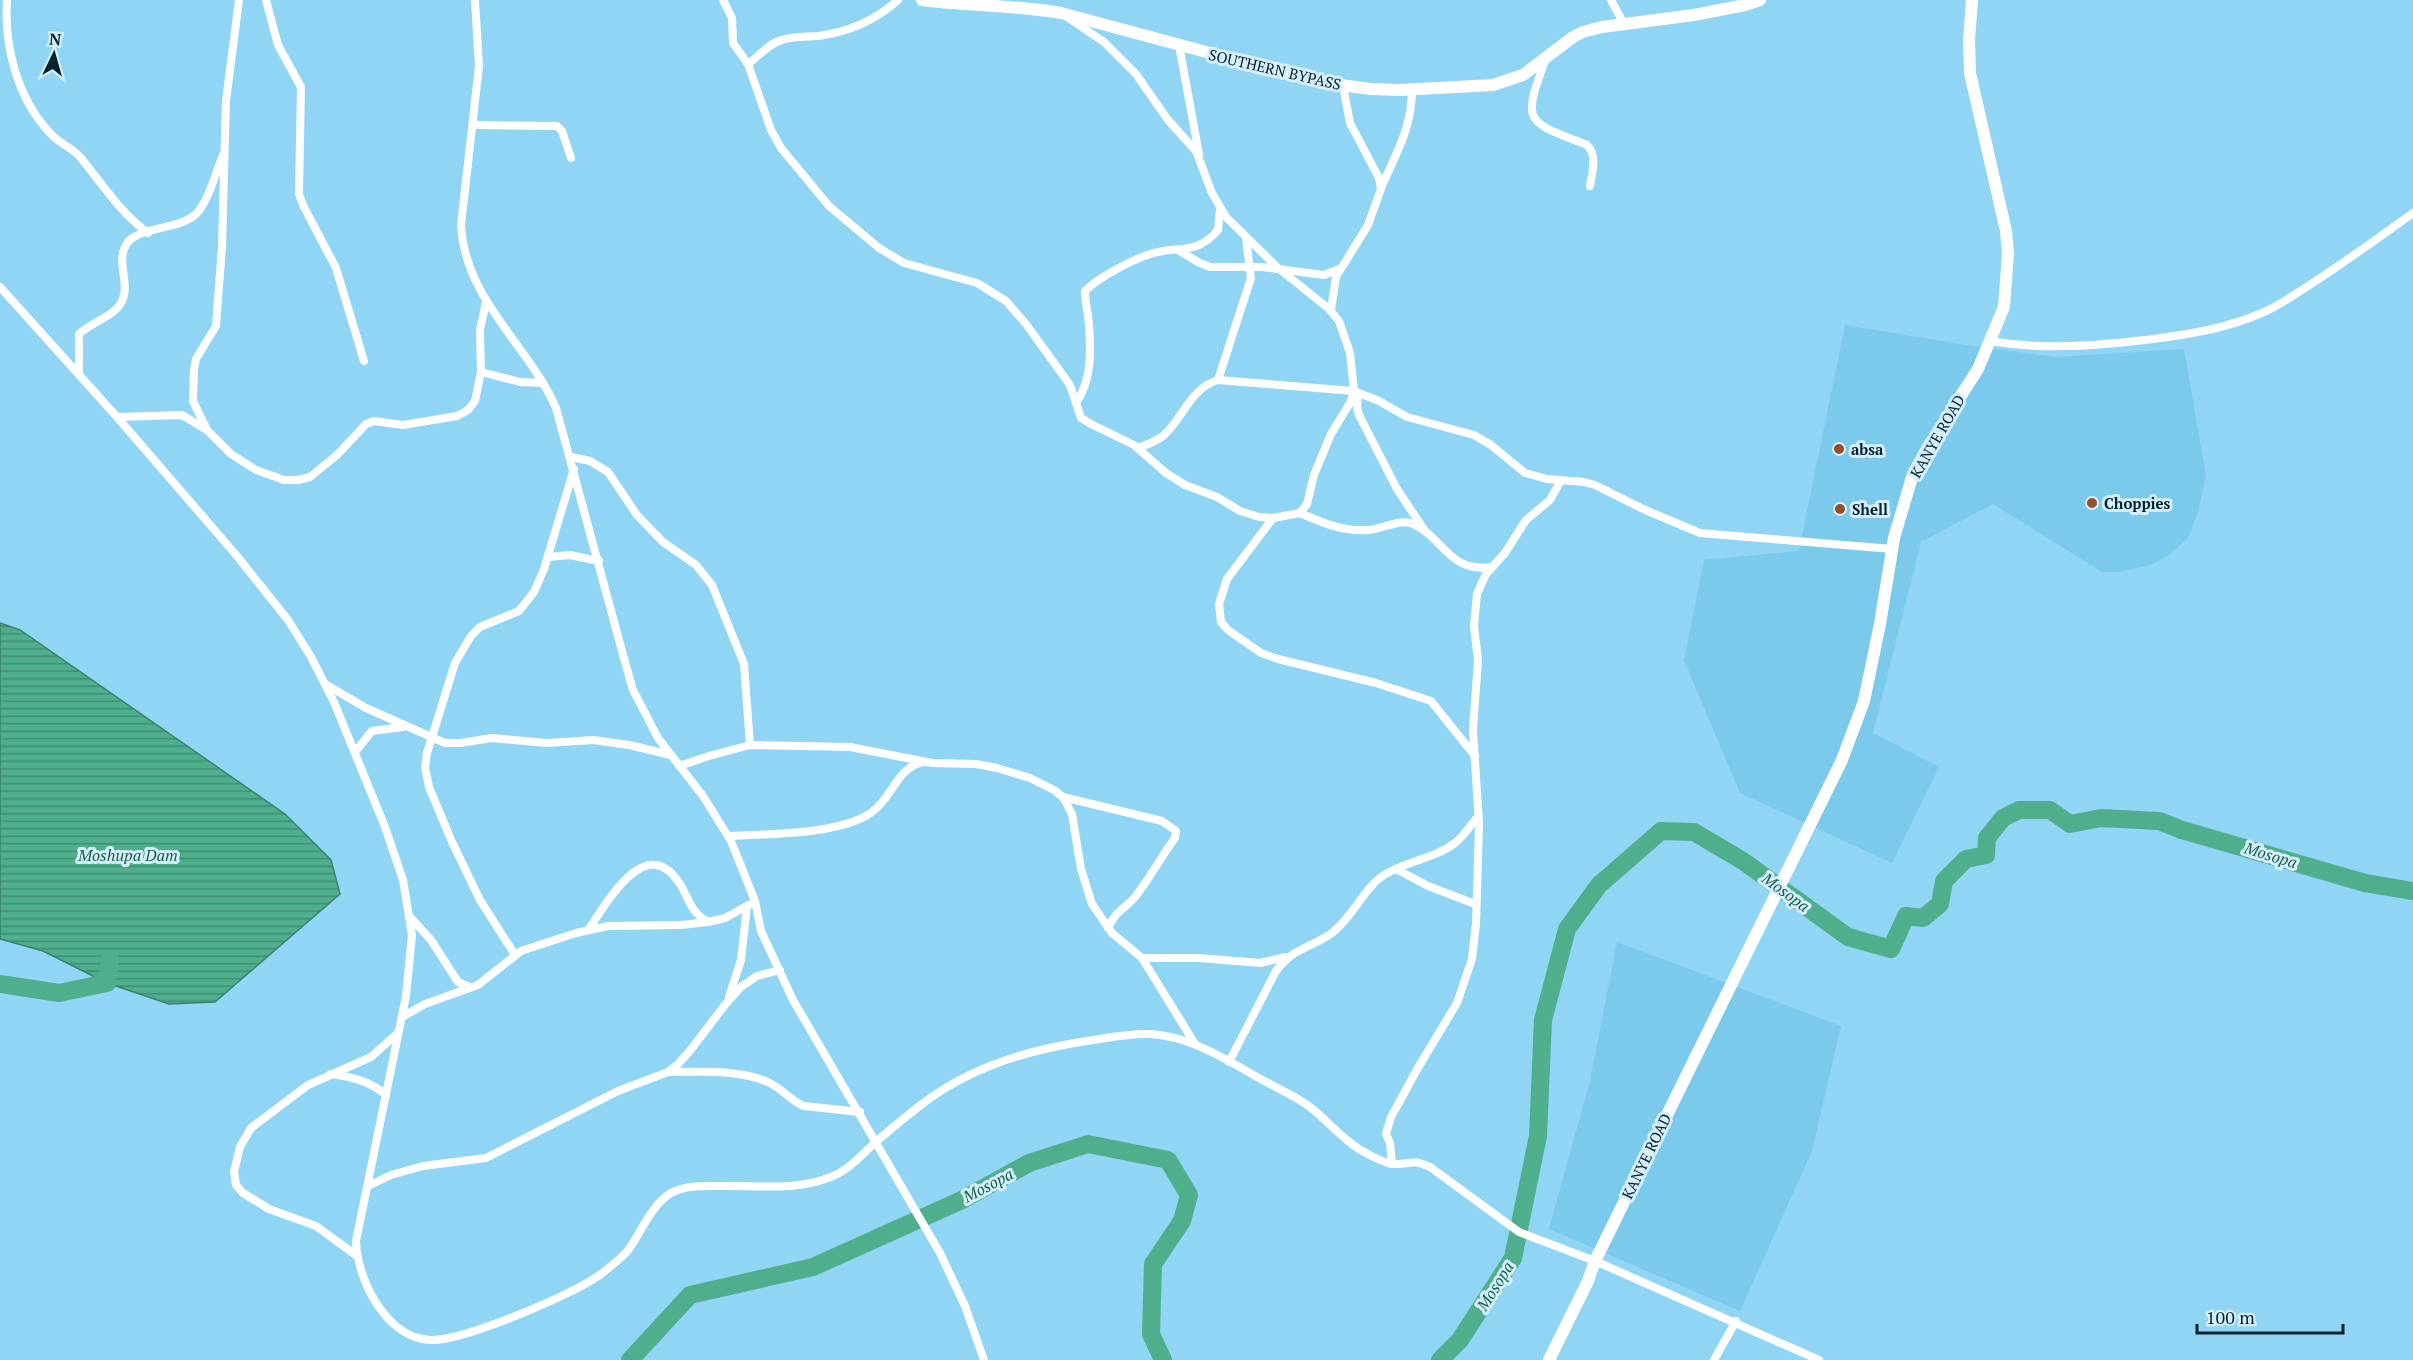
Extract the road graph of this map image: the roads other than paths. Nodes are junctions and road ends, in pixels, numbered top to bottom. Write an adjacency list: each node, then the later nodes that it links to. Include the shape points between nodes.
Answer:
1 (7, 0): 26 (street, via 8,50 27,99 46,130 77,153 121,210)
2 (239, 0): 19 (street, via 226,101)
3 (266, 0): 36 (street, via 278,45 301,87 299,194 336,268)
4 (475, 0): 18 (street, via 479,56)
5 (723, 0): 15 (street, via 732,18 733,43)
6 (898, 0): 15 (street, via 857,25 773,43)
7 (922, 0): 11 (main road, SOUTHERN BYPASS)
8 (1611, 0): 12 (street)
9 (1760, 0): 12 (main road, SOUTHERN BYPASS, via 1694,15)
10 (1972, 0): 35 (main road, KANYE ROAD, via 1970,73 2003,211 2008,253 2004,307)
11 (1061, 12): 13 (main road, SOUTHERN BYPASS); 21 (street, via 1124,60)
12 (1624, 24): 14 (main road, SOUTHERN BYPASS, via 1583,32)
13 (1179, 45): 16 (main road, SOUTHERN BYPASS); 21 (street)
14 (1546, 58): 17 (main road, SOUTHERN BYPASS, via 1523,75 1492,85); 22 (street, via 1533,93 1532,113 1536,122 1592,149)
15 (748, 63): 42 (street, via 781,148 829,206 879,248 904,263 977,283 1006,301 1070,385)
16 (1343, 86): 17 (main road, SOUTHERN BYPASS); 23 (street, via 1350,123)
17 (1412, 89): 23 (street, via 1408,127)
18 (473, 125): 20 (street, via 557,126); 33 (street, via 462,210 462,244)
19 (225, 151): 26 (street, via 196,213); 44 (street, via 216,326 194,369 193,401)
20 (571, 158)
21 (1200, 158): 24 (street)
22 (1590, 186)
23 (1381, 189): 31 (street, via 1368,225)
24 (1220, 209): 27 (street); 28 (street, via 1220,225 1214,235 1201,245)
25 (2413, 213): 35 (street, via 2281,303 2223,327 2061,347 2023,347)
26 (148, 233): 38 (street, via 128,242 122,302 79,334)
27 (1246, 238): 29 (street); 30 (street)
28 (1178, 250): 29 (street, via 1210,267); 42 (street, via 1136,259 1085,291 1089,375)
29 (1250, 266): 30 (street); 39 (street, via 1250,283)
30 (1278, 268): 31 (street, via 1324,274); 34 (street)
31 (1339, 269): 34 (street)
32 (0, 287): 38 (street)
33 (486, 302): 37 (street, via 480,330); 40 (street)
34 (1331, 310): 41 (street, via 1344,333)
35 (1989, 341): 52 (main road, KANYE ROAD, via 1978,369 1913,474)
36 (364, 361)
37 (481, 372): 40 (street, via 520,382); 44 (street, via 475,401 468,410 457,416 403,425 374,421 366,424 337,455 310,477 298,480 284,480 256,470 231,454)
38 (79, 374): 43 (street)
39 (1218, 380): 41 (street); 45 (street, via 1190,400 1163,435)
40 (543, 383): 46 (street, via 556,408)
41 (1356, 392): 48 (street, via 1407,417 1474,435 1525,473); 49 (street, via 1331,434 1307,504); 51 (street, via 1359,415 1397,489)
42 (1076, 403): 45 (street, via 1081,418)
43 (117, 417): 44 (street, via 182,415); 56 (street, via 288,620)
44 (207, 430)
45 (1138, 448): 50 (street, via 1185,485 1240,511)
46 (570, 457): 47 (street); 59 (street, via 590,461 608,472 637,515 663,542 696,565 712,585 744,664)
47 (574, 469): 53 (street); 54 (street)
48 (1561, 480): 52 (street, via 1594,485 1708,535); 55 (street, via 1550,500 1526,520)
49 (1300, 513): 50 (street); 51 (street, via 1324,523 1365,531 1405,522)
50 (1273, 518): 62 (street, via 1227,579 1219,604 1221,622 1261,652 1278,659 1431,701)
51 (1426, 534): 55 (street, via 1460,563)
52 (1892, 549): 93 (main road, KANYE ROAD, via 1861,709 1842,760)
53 (548, 557): 54 (street, via 570,555); 58 (street, via 534,592 519,611 480,627 471,636 455,663)
54 (599, 561): 61 (street, via 633,690)
55 (1491, 567): 62 (street, via 1481,582 1474,609 1478,660)
56 (325, 684): 57 (street); 60 (street)
57 (406, 727): 58 (street); 60 (street, via 372,730)
58 (432, 738): 61 (street, via 446,743 492,738 547,743 593,740); 75 (street, via 425,767 429,787 480,900)
59 (750, 745): 63 (street, via 850,747); 64 (street)
60 (355, 752): 71 (street, via 403,880)
61 (670, 755): 64 (street)
62 (1475, 757): 66 (street)
63 (925, 761): 65 (street, via 997,768 1030,778); 67 (street, via 906,769 883,803 862,818 828,828)
64 (679, 766): 67 (street)
65 (1063, 797): 73 (street, via 1072,814 1081,869 1092,904); 73 (street, via 1162,821 1176,831 1141,889 1116,912)
66 (1479, 815): 68 (street, via 1446,849); 70 (street)
67 (728, 836): 69 (street)
68 (1396, 869): 70 (street); 76 (street, via 1377,880 1330,934)
69 (751, 904): 72 (street); 78 (street); 80 (street, via 741,960)
70 (1475, 904): 90 (street, via 1472,958 1457,1003 1387,1129)
71 (410, 918): 79 (street, via 431,940 458,982); 81 (street, via 412,935)
72 (708, 922): 74 (street); 74 (street, via 692,909 671,872 649,865 621,882)
73 (1108, 928): 77 (street)
74 (588, 930): 75 (street)
75 (515, 955): 79 (street)
76 (1286, 957): 77 (street, via 1260,963); 84 (street)
77 (1142, 958): 83 (street)
78 (780, 970): 80 (street, via 757,976); 88 (street, via 793,1000)
79 (470, 987): 81 (street)
80 (728, 1000): 85 (street, via 689,1052)
81 (402, 1017): 82 (street)
82 (399, 1033): 86 (street, via 371,1057); 87 (street)
83 (1196, 1045): 84 (street); 89 (street, via 1166,1036 1134,1034 1020,1054 954,1082)
84 (1229, 1062): 90 (street, via 1308,1105 1358,1148)
85 (668, 1072): 88 (street, via 710,1072 762,1080 797,1104); 91 (street, via 618,1091 486,1158 423,1166)
86 (331, 1074): 87 (street, via 360,1080); 92 (street, via 308,1085 251,1128 240,1147 234,1172 236,1185 243,1193 327,1233)
87 (386, 1095): 91 (street)
88 (860, 1112): 89 (street)
89 (877, 1141): 92 (street, via 849,1167 816,1182 692,1186 669,1194 626,1252 601,1275 573,1291 444,1339 416,1337 387,1316 372,1297); 95 (street, via 940,1253)
90 (1392, 1164): 93 (street, via 1415,1160 1430,1167 1519,1232)
91 (368, 1186): 92 (street, via 356,1241)
92 (357, 1256)
93 (1594, 1261): 94 (street); 96 (main road, KANYE ROAD)
94 (1736, 1321): 97 (street); 98 (street)
95 (984, 1360)
96 (1549, 1360)
97 (1714, 1360)
98 (1819, 1360)

